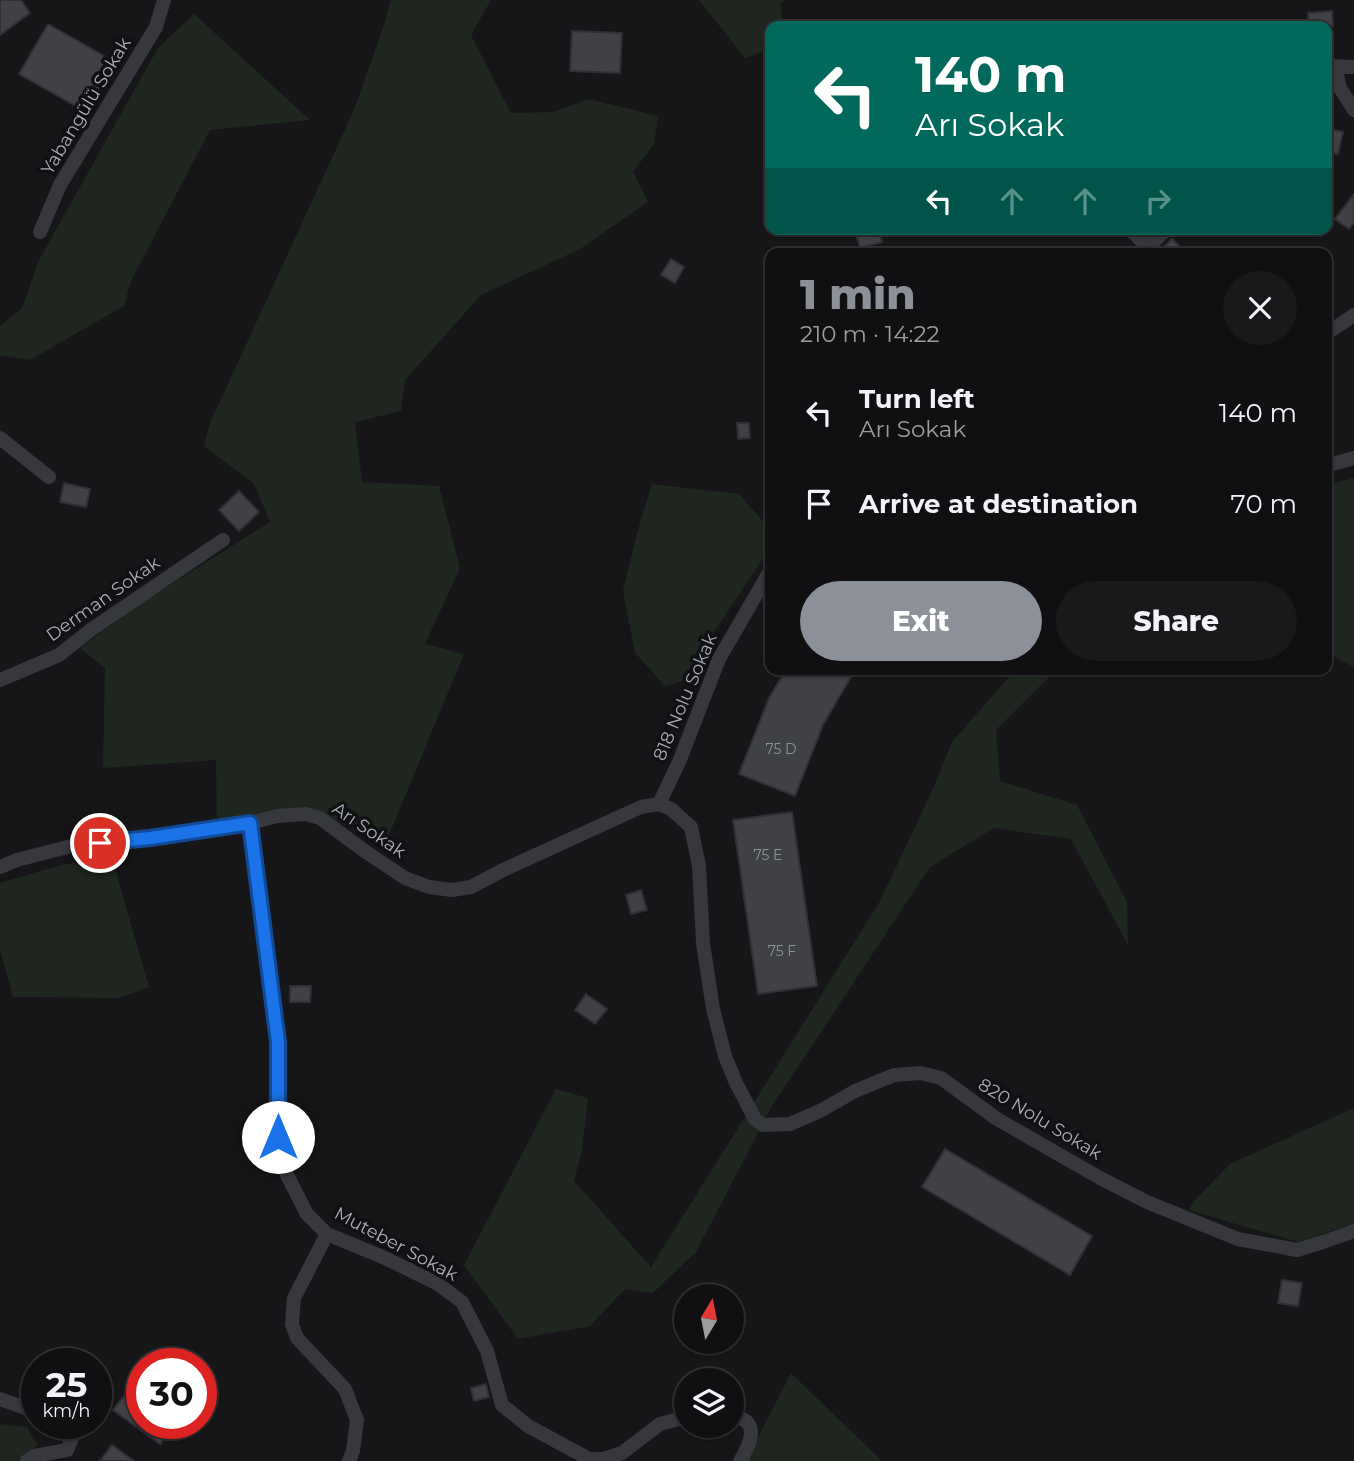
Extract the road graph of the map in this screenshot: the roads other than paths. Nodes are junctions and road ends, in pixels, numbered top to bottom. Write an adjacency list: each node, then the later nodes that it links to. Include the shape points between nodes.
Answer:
1 (164, 0): 6 (street, Yabangülü Sokak, via 156,27 60,186)
2 (1332, 66): 3 (street)
3 (1354, 67)
4 (1332, 68): 5 (street)
5 (1354, 110)
6 (40, 232)
7 (1161, 235): 8 (street)
8 (1147, 248)
9 (1354, 314): 10 (street)
10 (1332, 330)
11 (0, 438): 14 (street)
12 (1354, 458): 13 (street)
13 (1332, 464)
14 (49, 477)
15 (223, 540): 17 (street, Derman Sokak, via 59,655)
16 (765, 579): 18 (street, 818 Nolu Sokak, via 719,659)
17 (0, 680)
18 (659, 804): 19 (street, Arı Sokak, via 641,807 471,887 452,890 405,878 320,818 306,814); 21 (street, 820 Nolu Sokak, via 691,827 713,1009 736,1083 763,1125 790,1124 894,1075 921,1073 941,1078 997,1119 1100,1178 1238,1239 1297,1250)
19 (250, 823): 20 (street, Arı Sokak, via 75,845); 22 (street, Muteber Sokak, via 278,1042 278,1137 287,1175 307,1214)
20 (0, 867)
21 (1354, 1231)
22 (327, 1234): 25 (street, Muteber Sokak, via 438,1284 462,1302 487,1351 502,1405 528,1426 589,1459 604,1460 622,1453 660,1423); 29 (street, via 294,1298 292,1324 297,1338 345,1389 357,1420)
23 (0, 1399): 24 (street)
24 (21, 1406)
25 (674, 1420)
26 (744, 1420): 30 (street, via 751,1430)
27 (72, 1439): 28 (street, via 67,1450)
28 (27, 1461)
29 (349, 1461)
30 (740, 1461)

